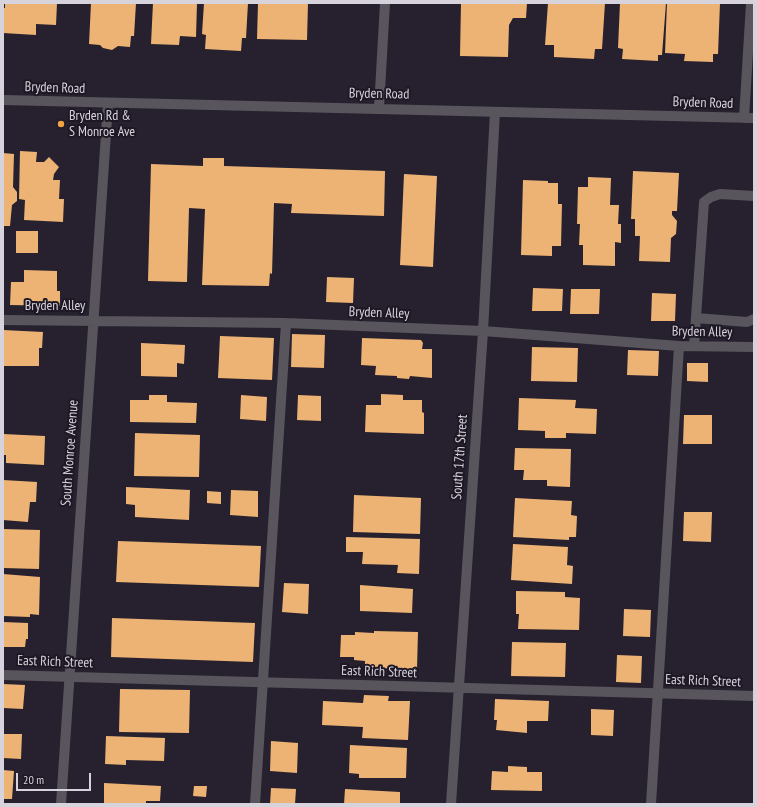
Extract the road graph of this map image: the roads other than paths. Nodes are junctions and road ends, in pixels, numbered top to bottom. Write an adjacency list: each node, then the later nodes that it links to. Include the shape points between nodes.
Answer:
1 (385, 3): 5 (street)
2 (751, 3): 7 (street)
3 (3, 100): 4 (street, Bryden Road)
4 (108, 104): 5 (street, Bryden Road); 12 (street, South Monroe Avenue)
5 (379, 108): 6 (street, Bryden Road)
6 (495, 112): 7 (street, Bryden Road); 14 (street, South 17th Street)
7 (749, 118)
8 (754, 196): 9 (street, via 720,194 711,196 704,202)
9 (696, 318): 10 (street, via 747,322); 16 (street)
10 (754, 319)
11 (3, 320): 12 (street, Bryden Alley)
12 (93, 321): 13 (street, Bryden Alley); 19 (street, South Monroe Avenue)
13 (286, 323): 14 (street, Bryden Alley); 20 (street)
14 (483, 331): 15 (street, Bryden Alley); 21 (street, South 17th Street)
15 (679, 346): 16 (street, Bryden Alley); 22 (street)
16 (694, 346): 17 (street, Bryden Alley)
17 (754, 347)
18 (3, 675): 19 (street, East Rich Street)
19 (70, 677): 20 (street, East Rich Street); 24 (street, South Monroe Avenue)
20 (263, 682): 21 (street, East Rich Street); 25 (street)
21 (459, 688): 22 (street, East Rich Street); 26 (street, South 17th Street)
22 (657, 694): 23 (street, East Rich Street); 27 (street)
23 (754, 696)
24 (61, 804)
25 (255, 804)
26 (451, 804)
27 (651, 804)

